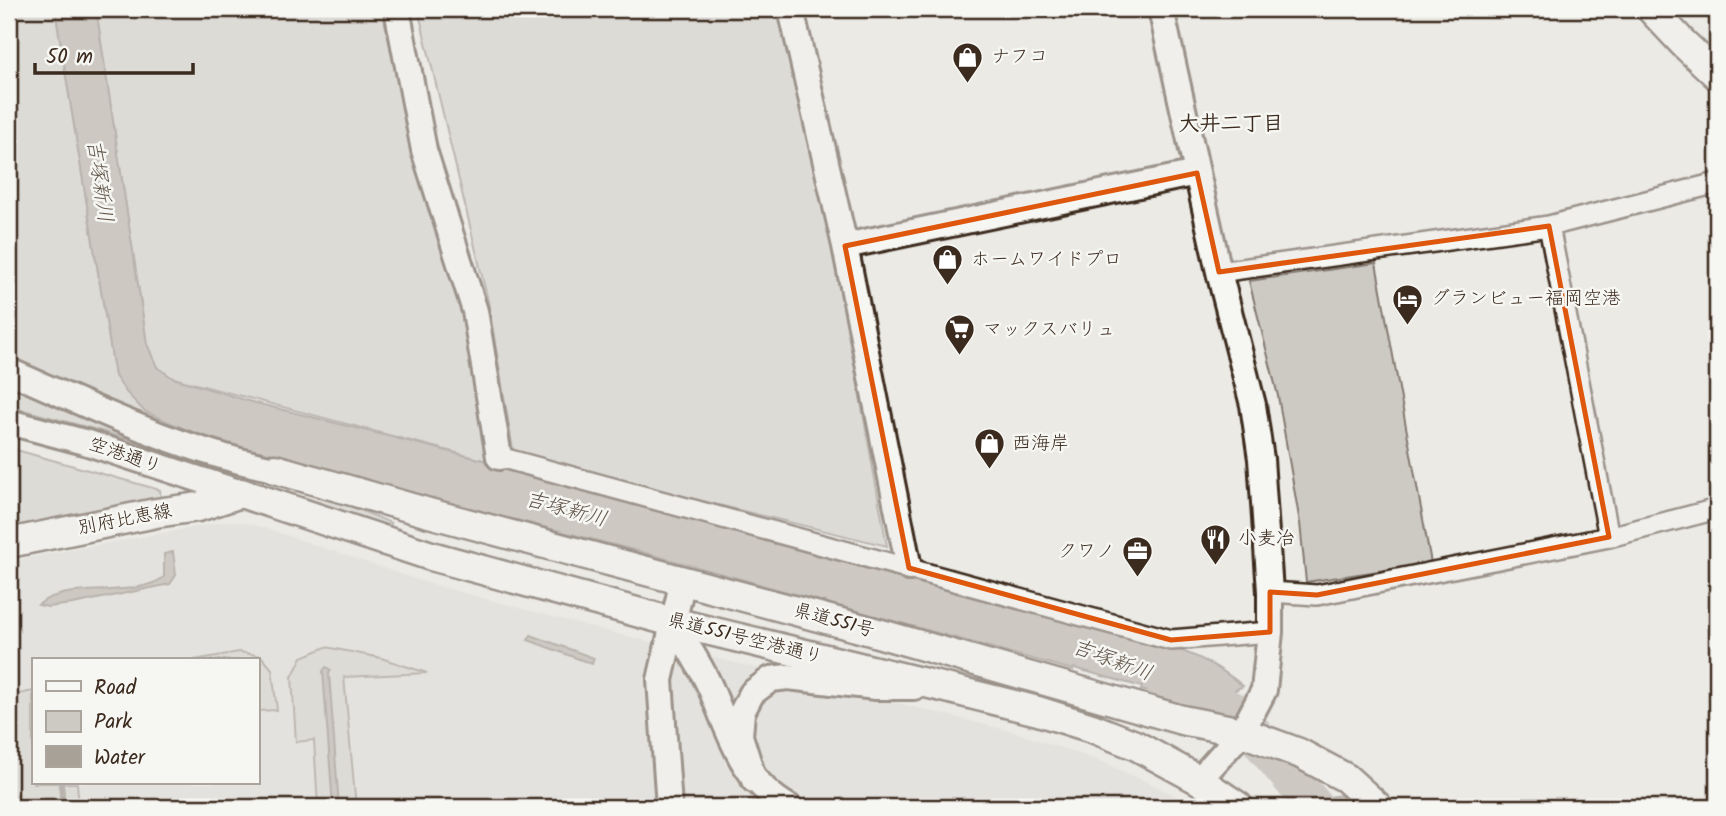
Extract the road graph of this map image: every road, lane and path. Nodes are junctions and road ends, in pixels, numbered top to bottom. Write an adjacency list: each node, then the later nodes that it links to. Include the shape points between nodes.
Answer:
1 (397, 9): 13 (street, via 424,150 475,312)
2 (792, 9): 9 (street)
3 (1161, 9): 6 (street)
4 (1651, 9): 5 (main road)
5 (1717, 75)
6 (1197, 173): 9 (street); 10 (street)
7 (1717, 183): 8 (street)
8 (1549, 226): 10 (street); 17 (street)
9 (845, 246): 19 (street)
10 (1219, 272): 21 (street, via 1253,405)
11 (9, 371): 14 (street, via 118,419)
12 (9, 422): 15 (street, 空港通り)
13 (499, 457): 19 (street)
14 (275, 469): 20 (main road, 県道551号)
15 (241, 494): 18 (main road, 別府比恵線, via 198,507); 22 (main road, 県道551号空港通り, via 431,556)
16 (1717, 509): 17 (street)
17 (1609, 537): 21 (street, via 1317,595)
18 (9, 543)
19 (909, 568): 23 (street, via 1171,640)
20 (683, 580): 22 (street); 25 (main road, 県道551号, via 1182,720)
21 (1270, 592): 23 (street)
22 (673, 622): 24 (main road, 県道551号空港通り); 26 (street); 28 (street, via 660,681)
23 (1270, 632): 25 (street, via 1264,690)
24 (946, 688): 26 (street, via 771,679 752,694 742,712 740,736); 27 (main road, 県道551号空港通り, via 1092,728 1135,745)
25 (1233, 742): 27 (street); 31 (main road, 県道551号, via 1298,754 1346,779)
26 (754, 780): 29 (street)
27 (1199, 780): 30 (main road, 県道551号空港通り)
28 (669, 807)
29 (789, 807)
30 (1240, 807)
31 (1378, 807)

